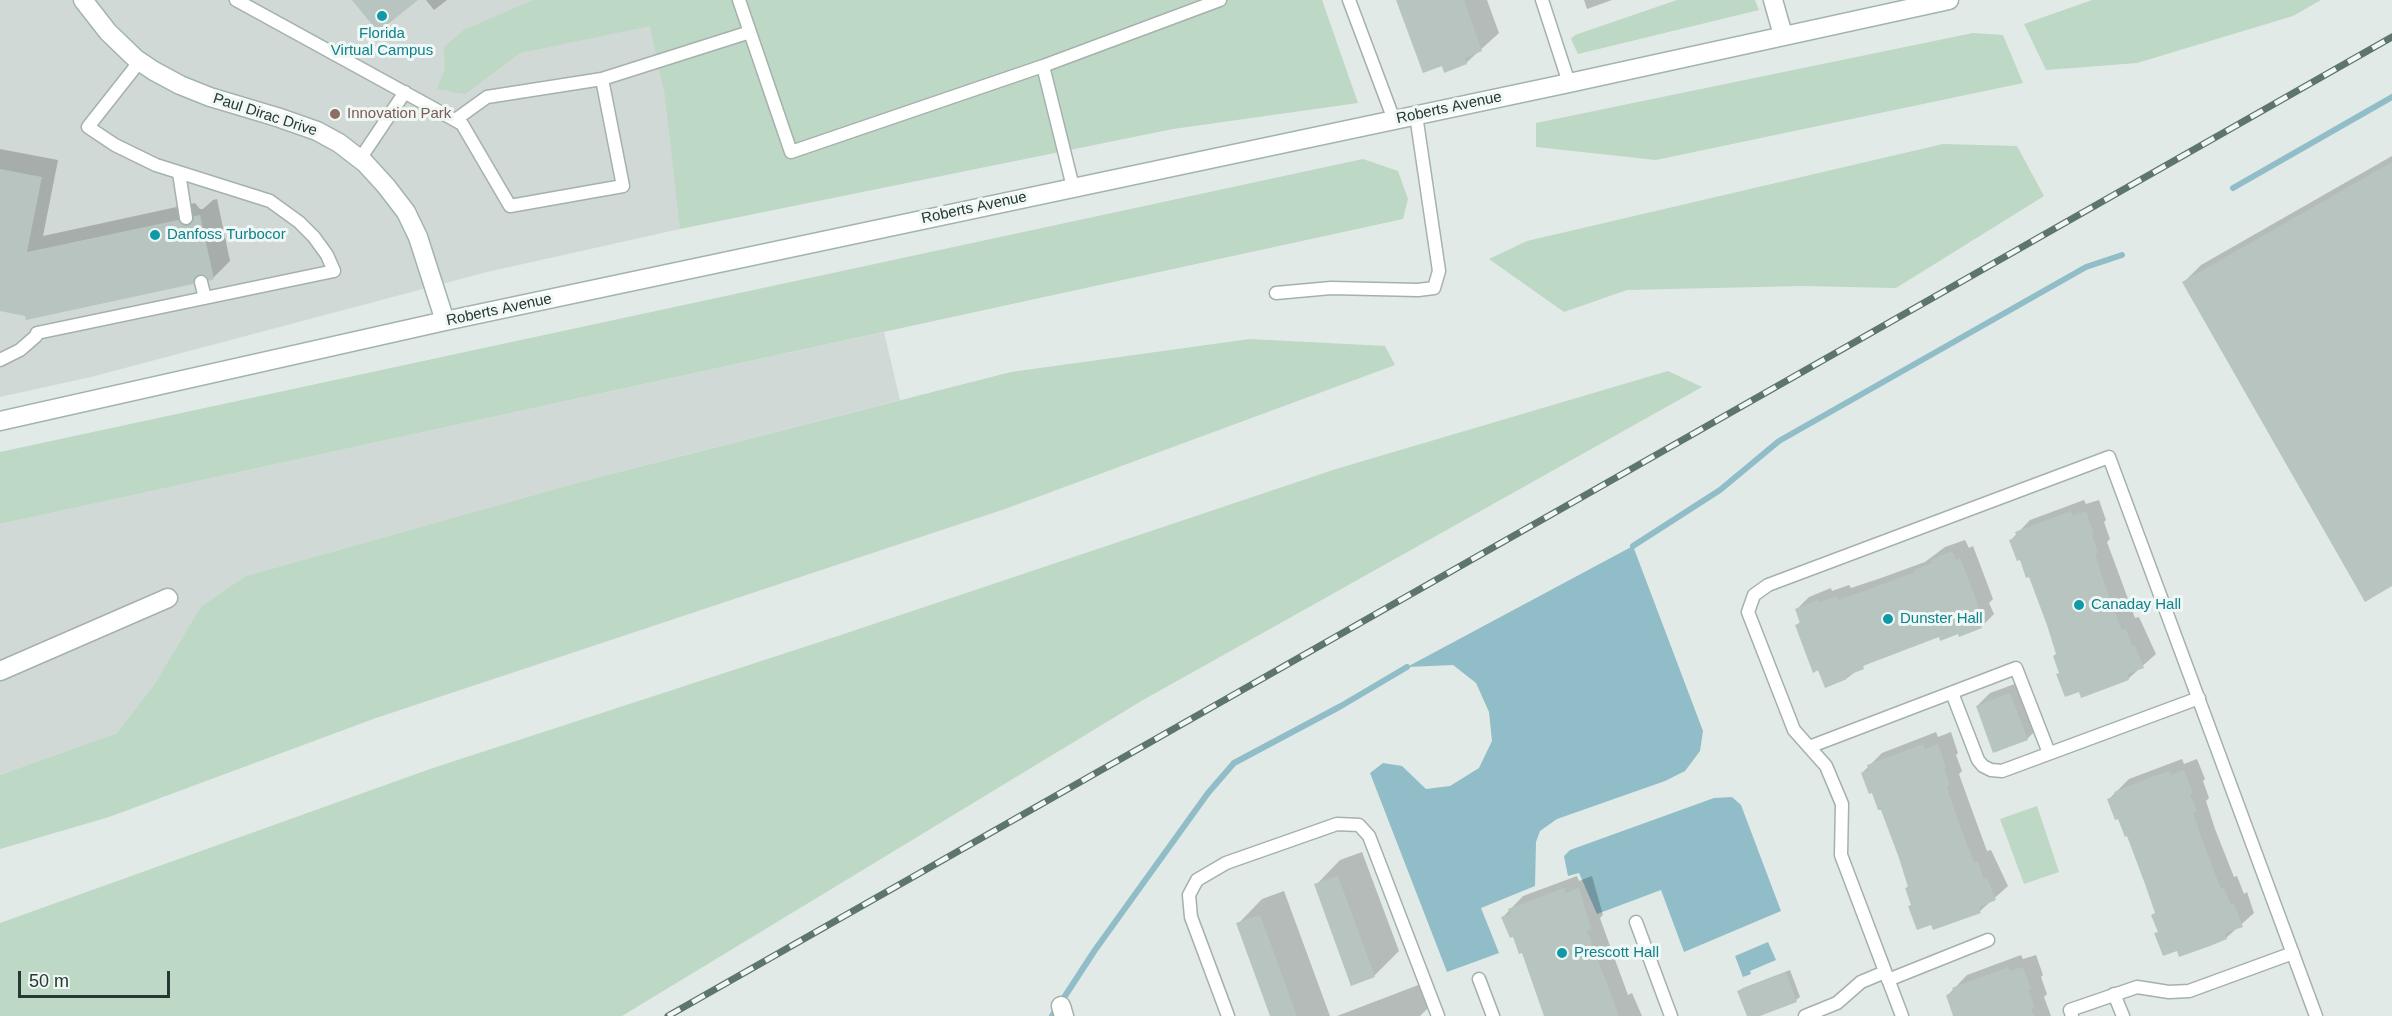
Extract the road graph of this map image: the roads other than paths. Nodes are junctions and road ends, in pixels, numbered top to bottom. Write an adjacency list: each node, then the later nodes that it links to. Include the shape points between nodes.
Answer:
1 (82, 0): 11 (street, Paul Dirac Drive, via 108,32)
2 (236, 0): 15 (lane)
3 (739, 0): 9 (lane)
4 (1220, 0): 12 (lane)
5 (1349, 0): 18 (lane)
6 (1542, 0): 14 (lane)
7 (1773, 0): 10 (street)
8 (1949, 0): 10 (street, Roberts Avenue)
9 (750, 32): 12 (lane, via 791,152); 13 (lane)
10 (1783, 35): 14 (street, Roberts Avenue)
11 (140, 61): 19 (street, Paul Dirac Drive, via 180,85 317,131); 20 (lane, via 88,127 115,146)
12 (1043, 66): 21 (lane)
13 (602, 79): 17 (lane, via 487,97); 17 (lane, via 623,186 510,206 462,124)
14 (1569, 83): 16 (street, Roberts Avenue)
15 (405, 92): 17 (lane); 19 (lane)
16 (1416, 115): 18 (street, Roberts Avenue); 24 (lane, via 1439,271 1434,288 1331,288)
17 (455, 120)
18 (1394, 120): 21 (street, Roberts Avenue)
19 (360, 159): 26 (street, Paul Dirac Drive, via 406,212)
20 (179, 173): 22 (lane); 25 (lane, via 270,201 314,237 334,271)
21 (1073, 187): 26 (street, Roberts Avenue)
22 (186, 218)
23 (201, 282): 25 (lane)
24 (1276, 293)
25 (205, 298): 27 (lane, via 37,333 20,350)
26 (445, 321): 28 (street, Roberts Avenue)
27 (0, 360)
28 (0, 421)
29 (168, 598): 30 (street)
30 (0, 671)
31 (1952, 693): 33 (lane); 34 (lane, via 1983,766 2002,771); 34 (lane, via 2016,668)
32 (2199, 698): 33 (lane, via 2109,457 1768,585 1754,595 1748,612 1794,730); 34 (lane); 37 (lane)
33 (1809, 747): 38 (lane, via 1826,766 1842,804 1841,855)
34 (2049, 753)
35 (1636, 922): 44 (lane)
36 (1988, 940): 38 (lane)
37 (2293, 953): 40 (lane, via 2189,991 2137,987); 49 (lane)
38 (1887, 976): 45 (lane, via 1861,982 1837,1004); 46 (lane)
39 (1479, 979): 43 (lane)
40 (2114, 994): 47 (lane, via 2070,1010); 48 (lane)
41 (1228, 1016): 42 (lane, via 1191,917 1189,895 1197,880 1226,863 1337,824 1359,825 1369,836)
42 (1438, 1016)
43 (1493, 1016)
44 (1671, 1016)
45 (1805, 1016)
46 (1902, 1016)
47 (2072, 1016)
48 (2123, 1016)
49 (2316, 1016)

